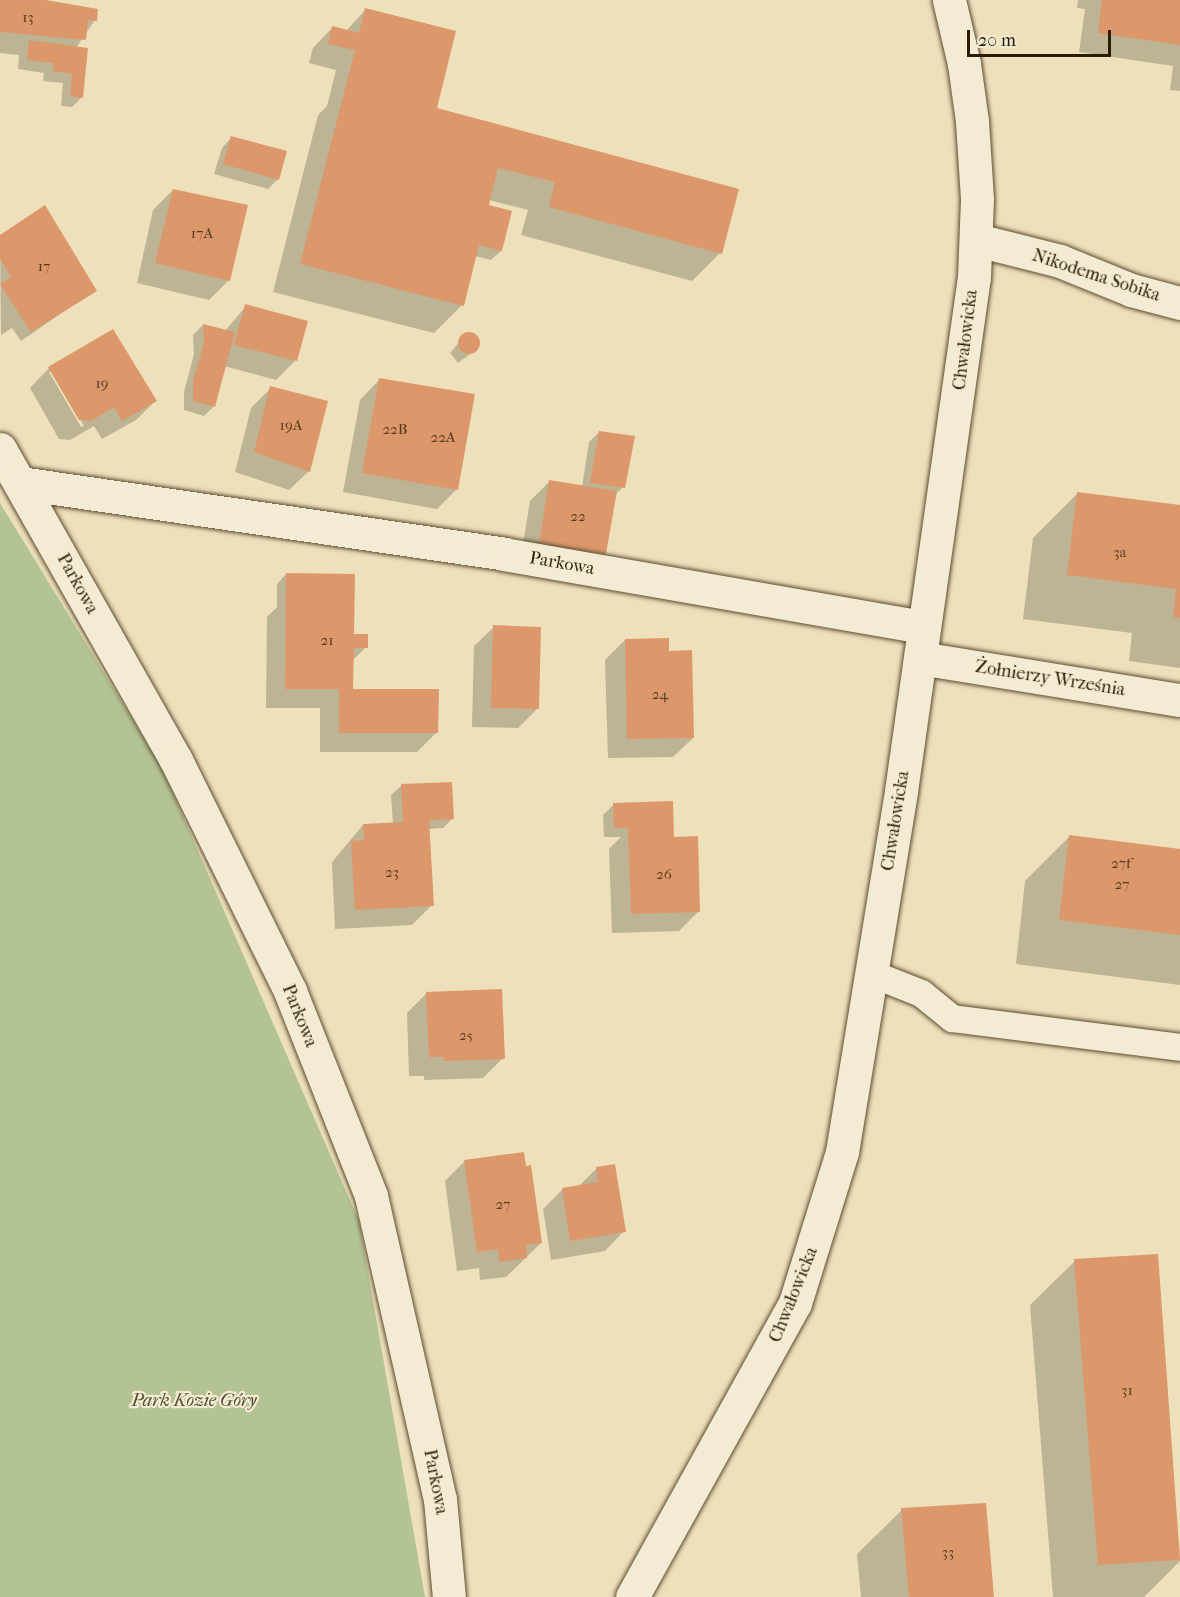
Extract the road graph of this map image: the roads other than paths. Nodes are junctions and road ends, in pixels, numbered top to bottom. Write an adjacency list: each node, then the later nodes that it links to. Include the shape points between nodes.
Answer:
1 (949, 0): 2 (street, Chwałowicka, via 969,91)
2 (977, 240): 3 (street, Nikodema Sobika, via 1060,261 1131,290); 6 (street, Chwałowicka, via 970,318)
3 (1180, 303)
4 (0, 449): 5 (street, Parkowa)
5 (21, 483): 6 (street, Parkowa, via 504,554); 10 (street, Parkowa, via 176,760 290,991 371,1196 440,1500)
6 (922, 642): 7 (street, Żołnierzy Września); 8 (street, Chwałowicka)
7 (1180, 700)
8 (873, 974): 9 (lane, via 921,993 952,1018); 11 (street, Chwałowicka, via 842,1152 795,1303)
9 (1180, 1047)
10 (449, 1597)
11 (632, 1597)

